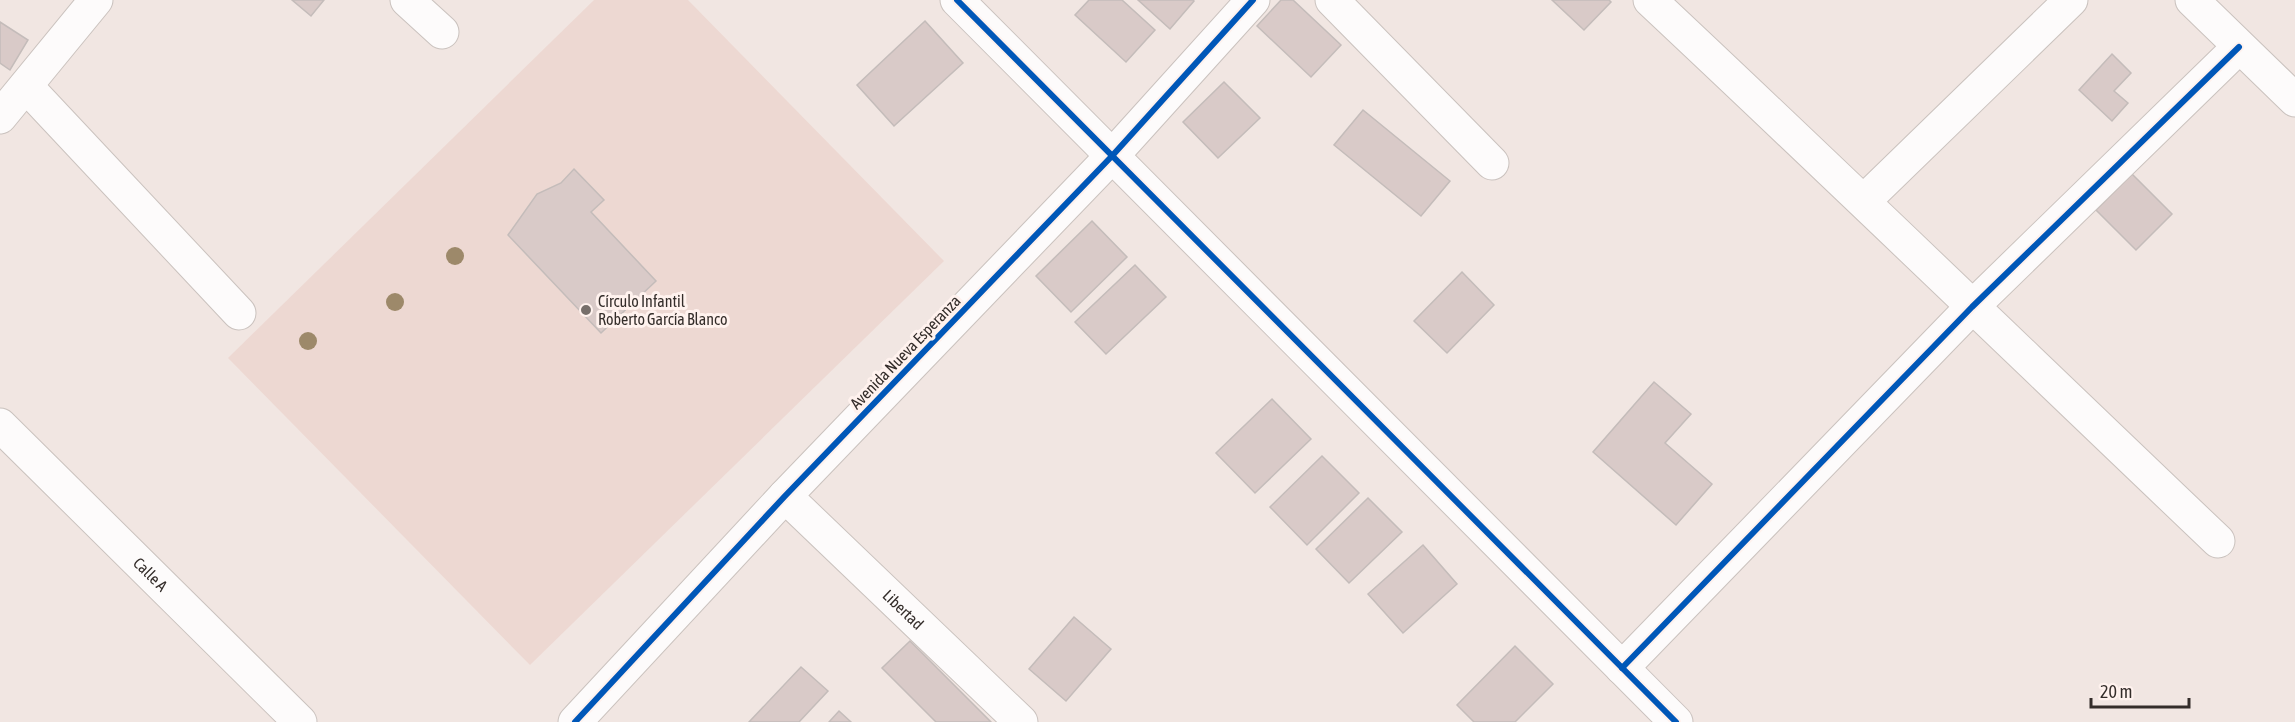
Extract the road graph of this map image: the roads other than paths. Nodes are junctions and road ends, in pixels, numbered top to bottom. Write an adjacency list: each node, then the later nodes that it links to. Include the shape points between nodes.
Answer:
1 (96, 0): 11 (street)
2 (408, 0): 9 (street)
3 (957, 0): 14 (street)
4 (1253, 0): 14 (street, Avenida Nueva Esperanza)
5 (1332, 0): 15 (street)
6 (1650, 0): 16 (street)
7 (2071, 0): 16 (street)
8 (2192, 0): 10 (street)
9 (442, 32)
10 (2239, 47): 12 (street); 17 (street)
11 (26, 86): 13 (street); 18 (street)
12 (2295, 100)
13 (0, 117)
14 (1112, 156): 20 (street, Avenida Nueva Esperanza); 22 (street)
15 (1492, 163)
16 (1864, 201): 17 (street)
17 (1972, 307): 21 (street); 22 (street)
18 (239, 313)
19 (0, 425): 23 (street, Calle A)
20 (785, 496): 24 (street, Avenida Nueva Esperanza); 25 (street, Libertad)
21 (2218, 541)
22 (1622, 668): 26 (street)
23 (300, 722)
24 (575, 722)
25 (1021, 722)
26 (1676, 722)

